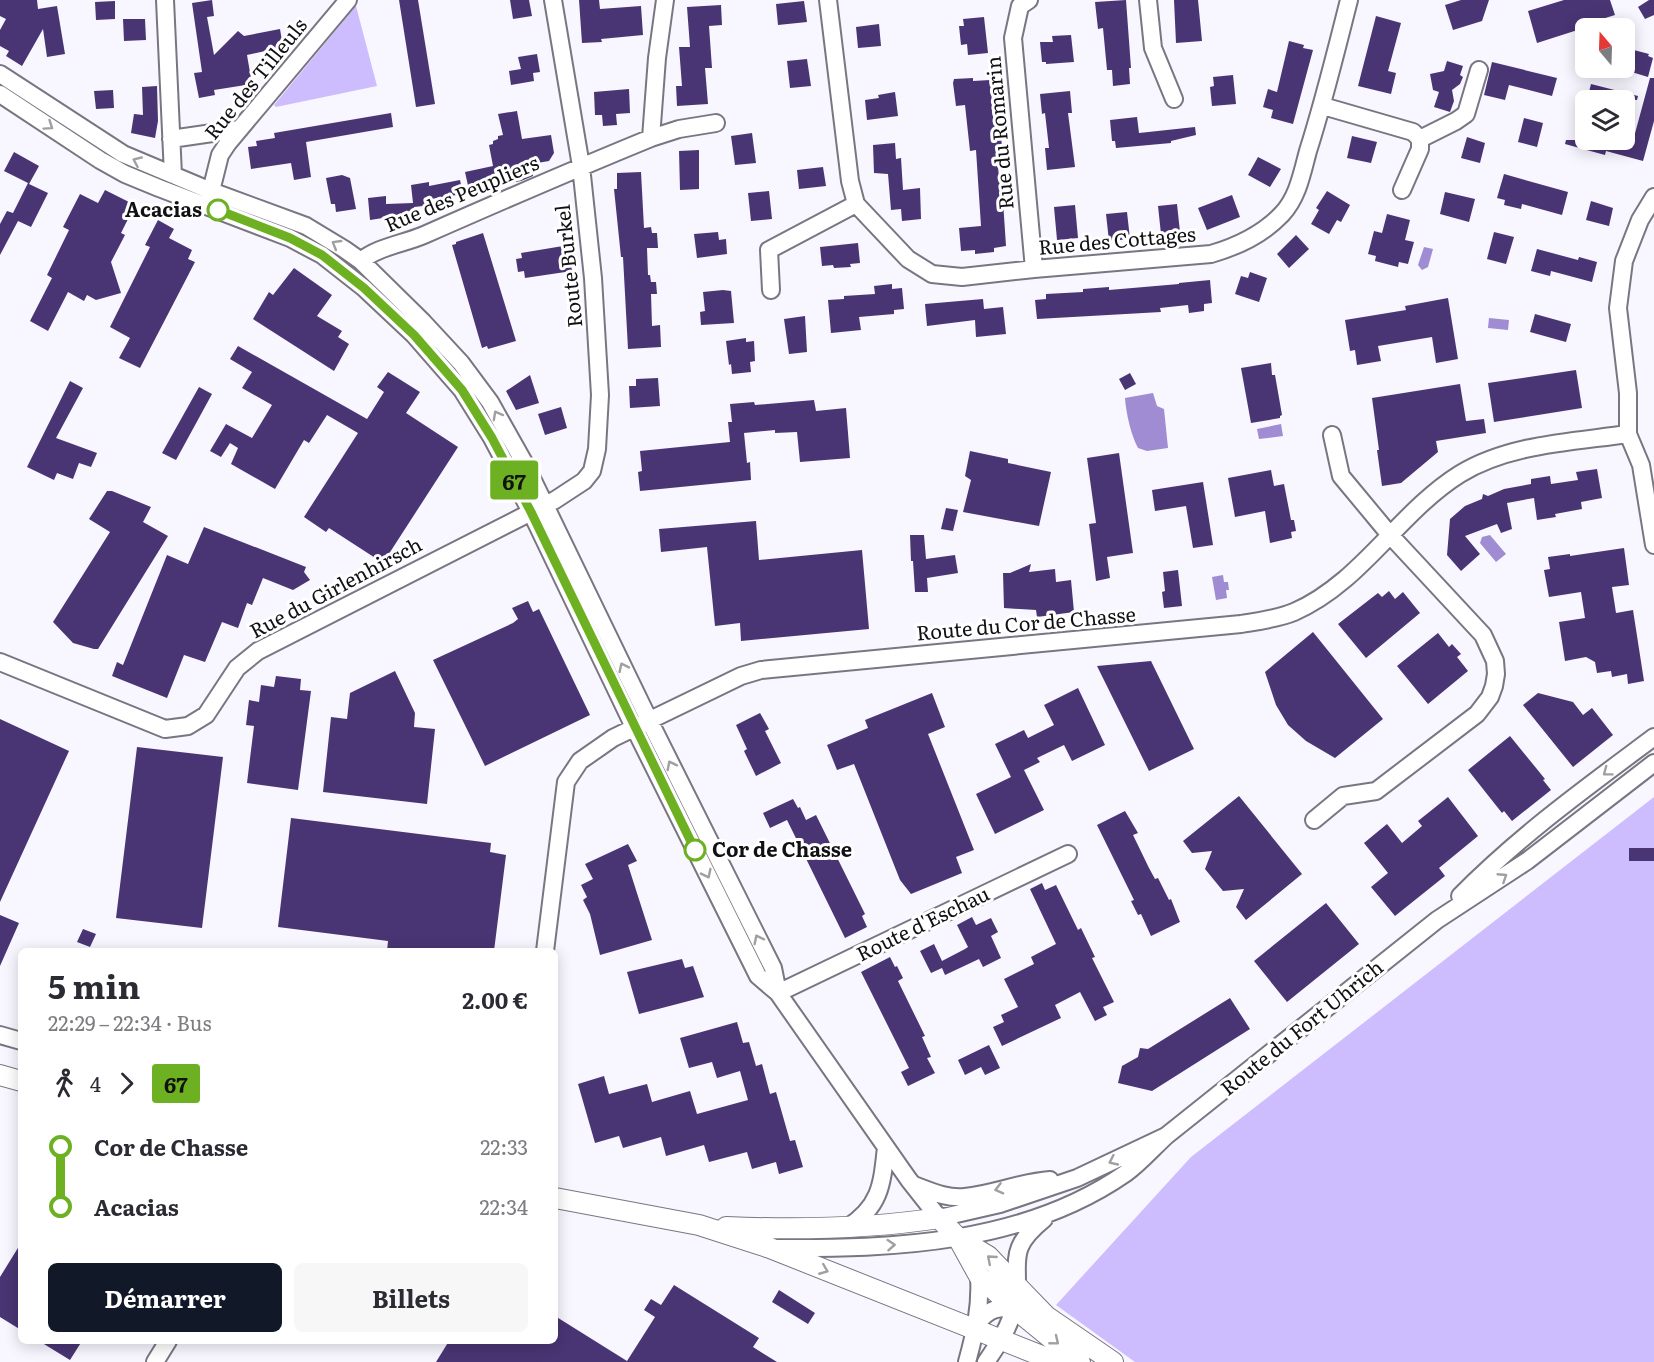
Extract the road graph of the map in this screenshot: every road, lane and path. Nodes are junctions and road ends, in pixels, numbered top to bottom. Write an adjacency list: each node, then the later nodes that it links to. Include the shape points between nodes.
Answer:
1 (165, 0): 17 (street)
2 (348, 0): 15 (street, Rue des Tilleuls)
3 (553, 0): 19 (street, Route Burkel)
4 (665, 0): 16 (street)
5 (828, 0): 24 (street)
6 (1029, 0): 26 (street, Rue du Romarin, via 1020,6 1013,38)
7 (1148, 0): 12 (street, via 1153,48)
8 (1349, 0): 13 (street, Rue des Cottages)
9 (1479, 70): 18 (street, via 1466,114)
10 (0, 74): 20 (street, one-way to 10, via 123,154)
11 (0, 94): 30 (street, one-way to 30, via 125,174 290,238 322,255 414,335 462,390)
12 (1174, 99)
13 (1323, 106): 18 (street, via 1413,132); 26 (street, Rue des Cottages, via 1298,189 1283,213 1238,246 1211,255)
14 (716, 123): 16 (street, Rue des Peupliers)
15 (240, 129): 17 (street); 22 (street, Rue des Tilleuls, via 220,155)
16 (651, 138): 19 (street, Rue des Peupliers)
17 (171, 139): 20 (street)
18 (1420, 139): 21 (street, via 1420,149)
19 (581, 166): 25 (street, Rue des Peupliers); 30 (street, Route Burkel, via 596,313 600,395 597,449 588,477 568,493)
20 (173, 175): 22 (street)
21 (1402, 190)
22 (211, 191): 25 (street, one-way to 22, via 306,226)
23 (1654, 197): 28 (street, via 1631,242 1621,279 1618,308 1628,393)
24 (856, 204): 26 (street, Rue des Cottages, via 908,259 932,274 962,277); 27 (street, via 768,250)
25 (361, 261): 30 (street, one-way to 25, via 526,466 490,402 423,321)
26 (1034, 269)
27 (771, 290)
28 (1628, 434): 31 (street, Route du Cor de Chasse, via 1521,450 1482,463 1445,484); 32 (street, via 1641,465)
29 (1332, 435): 31 (street, via 1341,476)
30 (537, 508): 33 (street, Rue du Girlenhirsch, via 258,651 237,668 206,715 188,726 165,729); 34 (street)
31 (1390, 536): 34 (street, Route du Cor de Chasse, via 1311,603 1264,621 761,670); 37 (street, via 1483,635 1495,661 1494,686 1477,714 1376,791 1343,796)
32 (1654, 545)
33 (0, 662)
34 (641, 724): 40 (street, Route du Cor de Chasse, via 580,760 566,782); 41 (street, via 773,968)
35 (1654, 736): 39 (street, Route du Fort Uhrich, one-way to 39, via 1551,814 1483,873)
36 (1654, 763): 39 (street, Route du Fort Uhrich, one-way to 36, via 1527,861)
37 (1314, 820)
38 (1068, 854): 41 (street, Route d'Eschau)
39 (1437, 920): 46 (street, Route du Fort Uhrich)
40 (545, 948)
41 (778, 993): 47 (street)
42 (0, 1035): 43 (street)
43 (18, 1040)
44 (0, 1075): 45 (main road)
45 (18, 1081)
46 (1166, 1136): 48 (street, Route du Fort Uhrich, one-way to 48); 51 (street, Route du Fort Uhrich, via 1128,1172)
47 (886, 1147): 49 (street); 54 (street, via 882,1187 867,1212)
48 (1077, 1178): 49 (street, Route du Fort Uhrich, one-way to 49, via 1033,1181 964,1198 937,1194); 52 (street, Route du Fort Uhrich, via 1000,1204)
49 (912, 1184): 52 (street)
50 (558, 1199): 53 (main road, Route du Fort Uhrich)
51 (1051, 1213): 55 (street, Route du Fort Uhrich, via 1000,1230); 58 (street, via 1022,1240 1016,1262)
52 (939, 1218): 54 (main road, Route du Fort Uhrich); 55 (main road)
53 (699, 1226): 54 (main road, Route du Fort Uhrich); 56 (main road, Route du Fort Uhrich)
54 (847, 1228)
55 (958, 1238): 56 (street, Route du Fort Uhrich, one-way to 55, via 836,1248); 57 (main road); 58 (main road, one-way to 55, via 988,1256)
56 (770, 1248): 61 (main road, one-way to 61)
57 (979, 1276): 59 (main road); 61 (street)
58 (1018, 1287): 59 (street); 60 (main road)
59 (1014, 1308): 60 (street); 61 (street, via 987,1311); 62 (street); 68 (main road, one-way to 68)
60 (1046, 1316): 69 (main road)
61 (977, 1326): 62 (main road); 65 (street)
62 (1000, 1339): 66 (street); 67 (main road)
63 (166, 1344): 64 (street)
64 (155, 1362)
65 (967, 1362)
66 (986, 1362)
67 (1057, 1362)
68 (1080, 1362)
69 (1113, 1362)

